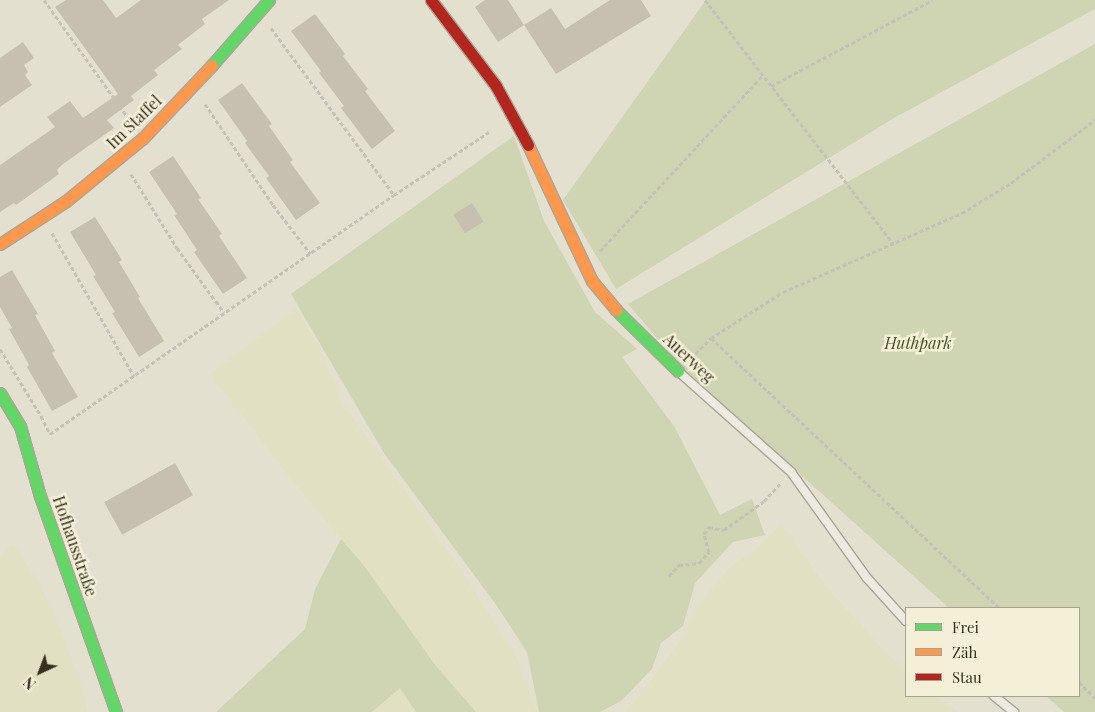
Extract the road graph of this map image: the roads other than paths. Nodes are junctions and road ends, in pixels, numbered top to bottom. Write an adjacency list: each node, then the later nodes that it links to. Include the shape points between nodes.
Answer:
1 (269, 0): 3 (street, Im Staffel, via 192,88 121,158 43,217)
2 (431, 0): 4 (street, Auerweg, via 496,86 530,146 584,268 619,313)
3 (0, 244)
4 (678, 371): 6 (lane, Auerweg, via 791,472 867,578)
5 (0, 393): 8 (street, Hofhausstraße, via 22,430 40,496)
6 (905, 620)
7 (995, 697): 9 (lane)
8 (116, 712)
9 (1014, 712)

